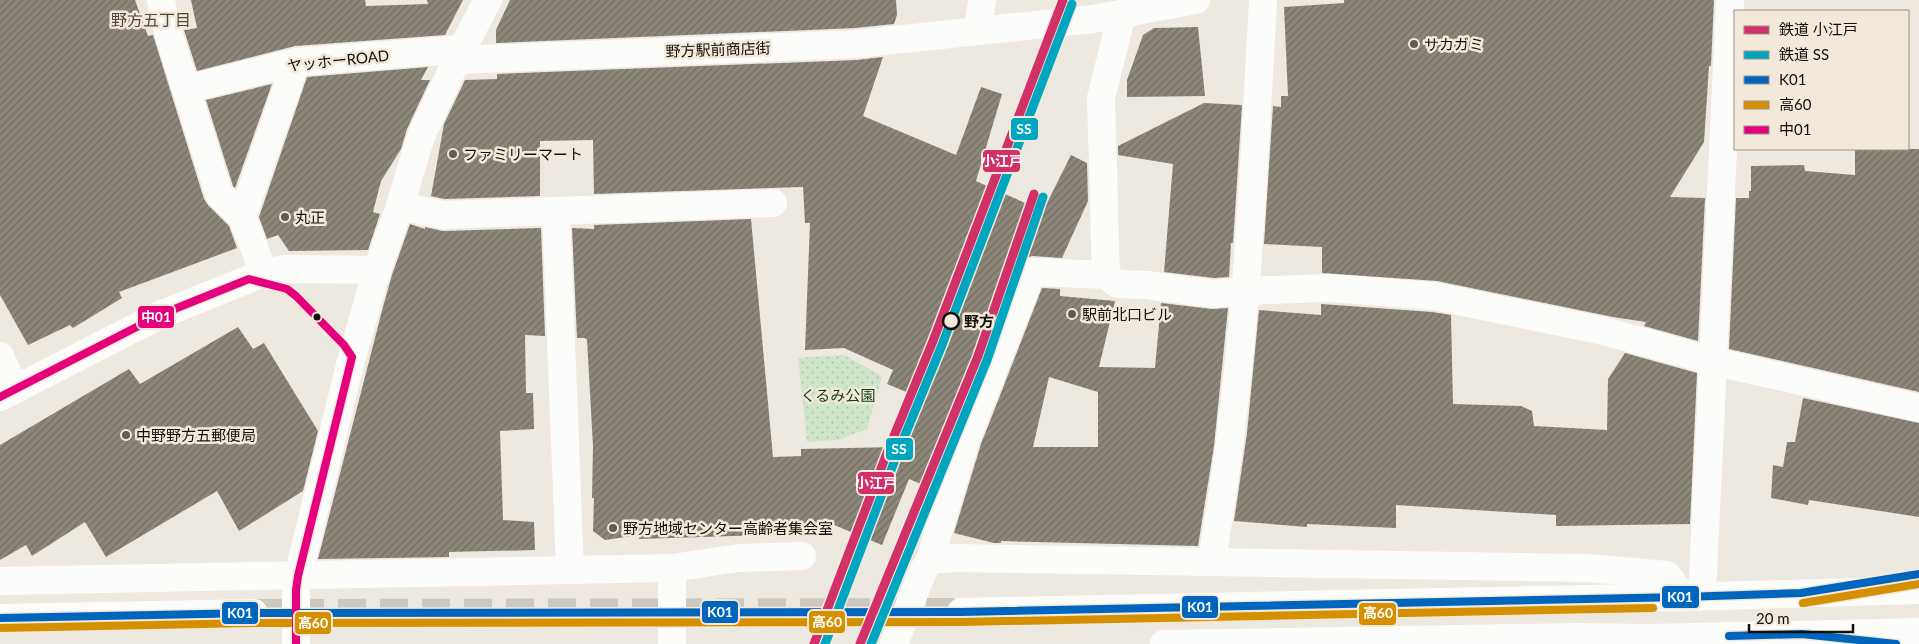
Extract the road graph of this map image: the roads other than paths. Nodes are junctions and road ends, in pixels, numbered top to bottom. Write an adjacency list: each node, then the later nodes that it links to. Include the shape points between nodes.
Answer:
1 (162, 0): 11 (street, via 165,22)
2 (488, 0): 9 (street)
3 (982, 0): 8 (street)
4 (1196, 0): 7 (street, 野方駅前商店街)
5 (1263, 0): 19 (street)
6 (1730, 0): 21 (street)
7 (1122, 14): 8 (street, 野方駅前商店街); 18 (street, via 1102,98)
8 (978, 31): 9 (street, 野方駅前商店街, via 856,44)
9 (459, 55): 10 (street, ヤッホーROAD); 13 (street, via 421,136)
10 (296, 62): 11 (street, ヤッホーROAD); 15 (street)
11 (187, 89): 15 (street, via 219,194)
12 (773, 203): 14 (street)
13 (400, 206): 14 (street, via 443,215); 16 (street)
14 (556, 211): 28 (street)
15 (242, 217): 17 (street)
16 (377, 270): 17 (street, via 284,269); 31 (street)
17 (264, 273): 22 (street, via 162,314)
18 (1106, 275): 19 (street, via 1117,284 1214,294); 25 (street, via 1032,272 966,439)
19 (1244, 291): 21 (street, via 1329,288 1434,296 1604,331); 26 (street, via 1231,430)
20 (0, 356): 22 (street)
21 (1712, 361): 23 (street); 34 (street)
22 (8, 393)
23 (1919, 408)
24 (802, 556): 27 (street, via 739,558)
25 (930, 560): 26 (street); 43 (street)
26 (1212, 562): 34 (street, via 1586,568 1667,575)
27 (672, 568): 28 (street); 42 (street)
28 (570, 570): 31 (street)
29 (1919, 574): 33 (street)
30 (0, 581): 31 (street)
31 (297, 583): 41 (street)
32 (1919, 590): 33 (street)
33 (1801, 593): 34 (street)
34 (1692, 597): 35 (street)
35 (962, 612)
36 (254, 613): 37 (street)
37 (0, 618)
38 (1919, 632): 39 (street)
39 (1802, 634): 40 (street); 45 (street)
40 (1688, 640): 44 (street)
41 (296, 644)
42 (672, 644)
43 (894, 644)
44 (1164, 644)
45 (1896, 644)

